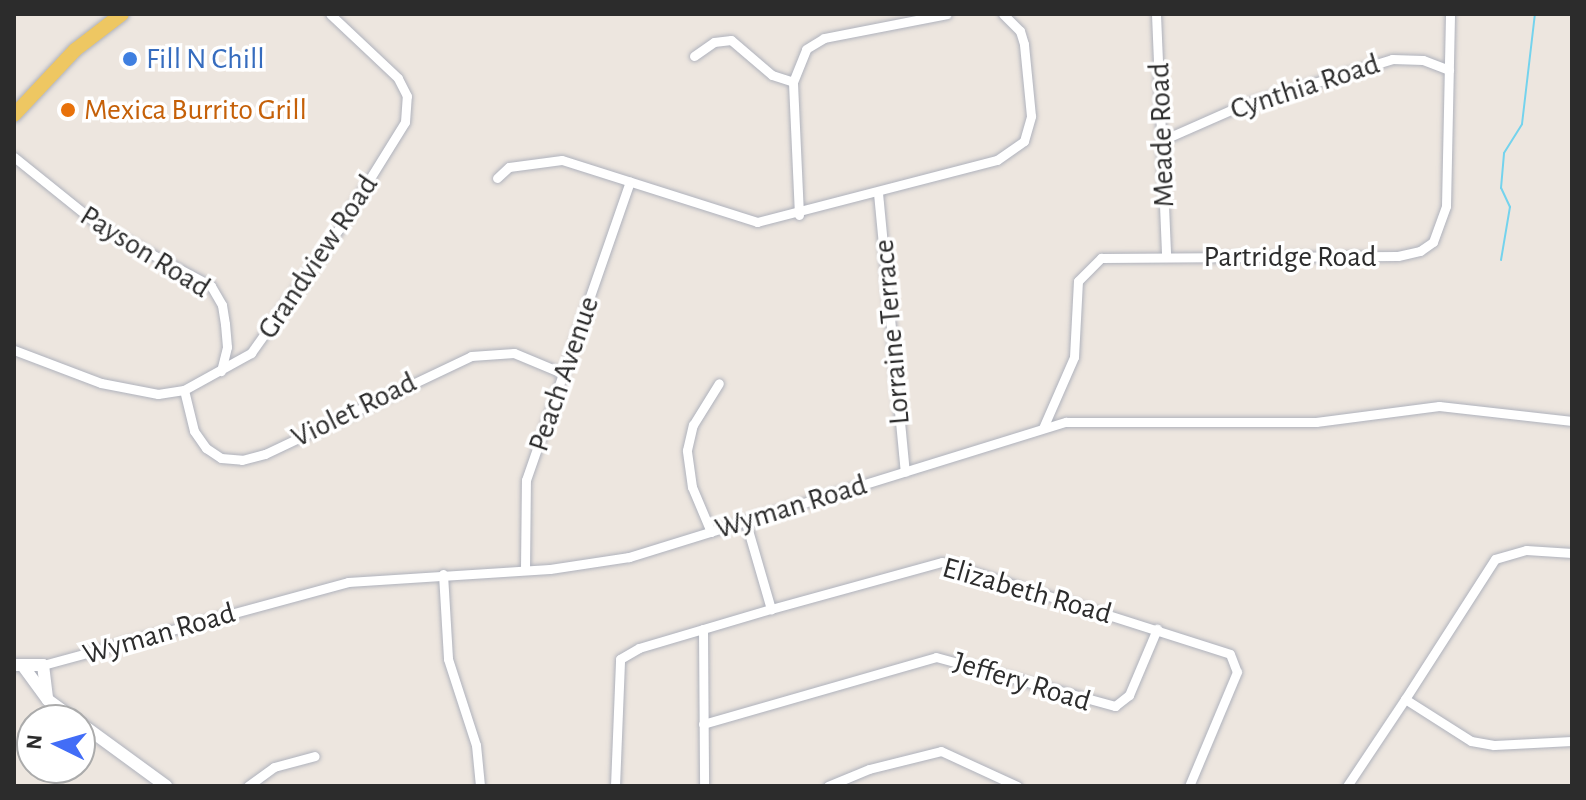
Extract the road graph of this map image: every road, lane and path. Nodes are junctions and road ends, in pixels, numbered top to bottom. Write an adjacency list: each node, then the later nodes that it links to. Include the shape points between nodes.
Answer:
1 (122, 14): 10 (main road, via 75,50)
2 (330, 14): 19 (street, Grandview Road, via 398,78 407,96 405,122 269,333 251,353)
3 (947, 14): 9 (street, via 816,41 802,54)
4 (1003, 14): 15 (street, via 1020,31 1029,67 1031,116 1024,141 997,160)
5 (1156, 14): 11 (street, Meade Road)
6 (1450, 14): 8 (street, Partridge Road)
7 (694, 56): 9 (street, via 714,42 731,40 772,75)
8 (1449, 70): 11 (street, Cynthia Road, via 1409,57 1392,59 1281,91); 17 (street, Partridge Road, via 1445,213 1440,231 1424,249 1392,257)
9 (793, 82): 16 (street)
10 (14, 115)
11 (1165, 139): 17 (street, Meade Road)
12 (14, 157): 19 (street, Payson Road, via 101,227 211,286 225,324)
13 (497, 178): 14 (street, via 509,167 562,160)
14 (630, 182): 16 (street, via 739,220); 20 (street, Peach Avenue)
15 (878, 193): 16 (street); 25 (street, Lorraine Terrace)
16 (799, 215)
17 (1166, 257): 24 (street, Partridge Road, via 1110,255 1082,275 1076,293 1074,357)
18 (14, 350): 22 (street, Grandview Road, via 123,390)
19 (221, 371): 22 (street, Grandview Road)
20 (562, 373): 22 (street, Violet Road, via 514,353 471,356 265,454 242,460 221,458 206,448 194,431); 29 (street, Peach Avenue, via 526,480)
21 (719, 383): 27 (street, via 693,425 687,450 692,487)
22 (184, 390)
23 (1572, 421): 24 (street, Wyman Road, via 1439,406 1316,422 1116,420)
24 (1043, 428): 25 (street, Wyman Road)
25 (905, 472): 26 (street, Wyman Road)
26 (746, 523): 27 (street, Wyman Road); 31 (street)
27 (711, 532): 29 (street, Wyman Road, via 600,563)
28 (1572, 553): 36 (street, via 1526,550 1495,559)
29 (525, 570): 30 (street, Wyman Road)
30 (443, 574): 34 (street, Wyman Road, via 333,585); 45 (street, via 448,659 476,745)
31 (771, 609): 32 (street, Elizabeth Road); 33 (street, Elizabeth Road, via 942,562)
32 (703, 629): 39 (street); 46 (street, Elizabeth Road, via 620,659)
33 (1157, 629): 39 (street, Jeffery Road, via 1129,695 1115,706 936,657); 50 (street, Elizabeth Road, via 1221,649 1238,667)
34 (43, 665): 35 (street, Wyman Road); 37 (street)
35 (18, 666): 37 (street)
36 (1405, 699): 41 (street, via 1471,741); 51 (street)
37 (48, 700): 38 (street)
38 (54, 704)
39 (703, 724): 47 (street)
40 (96, 734): 43 (street)
41 (1572, 741)
42 (315, 756): 44 (street, via 274,767)
43 (166, 786)
44 (248, 786)
45 (480, 786)
46 (615, 786)
47 (704, 786)
48 (828, 786): 49 (street, via 843,777 941,751)
49 (1017, 786)
50 (1189, 786)
51 (1347, 786)

